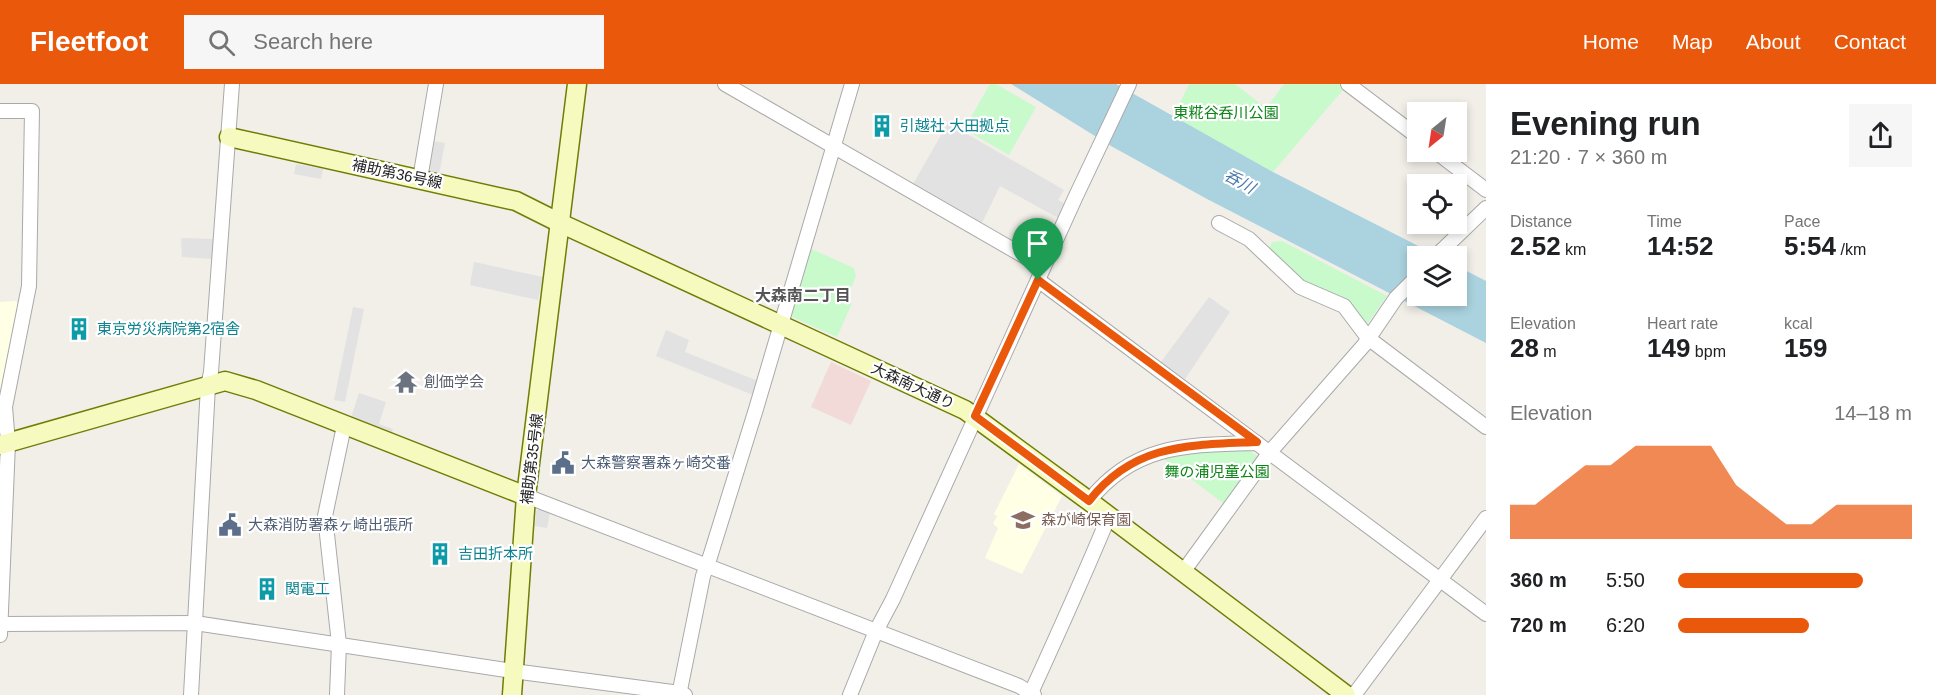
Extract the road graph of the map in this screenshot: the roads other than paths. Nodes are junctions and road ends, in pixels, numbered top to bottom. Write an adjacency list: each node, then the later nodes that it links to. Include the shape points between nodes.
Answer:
1 (232, 84): 10 (street)
2 (436, 84): 13 (street)
3 (577, 84): 16 (street, 補助第35号線)
4 (725, 84): 11 (street)
5 (852, 84): 11 (street)
6 (1348, 84): 9 (street)
7 (1128, 86): 19 (street)
8 (0, 111): 28 (street, via 32,111 28,286 5,407)
9 (1407, 129)
10 (229, 137): 13 (street, 補助第36号線); 23 (street)
11 (833, 146): 19 (street); 21 (street)
12 (1449, 162): 14 (street)
13 (420, 179): 16 (street, 補助第36号線, via 516,201)
14 (1486, 190)
15 (1486, 208): 18 (street)
16 (560, 223): 21 (street, 大森南大通り); 30 (street, 補助第35号線)
17 (1219, 223): 22 (street, via 1249,239 1300,287 1344,306)
18 (1447, 246)
19 (1040, 274): 24 (street); 27 (street)
20 (1407, 287): 22 (street)
21 (781, 325): 24 (street, 大森南大通り); 34 (street)
22 (1368, 338): 26 (street); 29 (street)
23 (208, 386): 25 (street, via 225,381 240,385); 28 (street); 38 (street)
24 (975, 416): 31 (street, 大森南大通り); 40 (street)
25 (344, 426): 30 (street); 42 (street, via 325,516)
26 (1486, 427)
27 (1257, 442): 29 (street); 31 (street, via 1187,445 1153,453 1110,478)
28 (4, 444): 39 (street)
29 (1270, 453): 35 (street); 36 (street)
30 (526, 496): 34 (street); 43 (street, 補助第35号線)
31 (1089, 501): 32 (street, 大森南大通り)
32 (1109, 516): 35 (street, 大森南大通り); 45 (street)
33 (1486, 518): 36 (street)
34 (706, 566): 40 (street); 44 (street)
35 (1183, 572): 50 (street, 大森南大通り)
36 (1440, 580): 37 (street); 51 (street)
37 (1486, 614)
38 (195, 623): 39 (street); 42 (street); 46 (street)
39 (1, 624): 41 (street)
40 (876, 631): 45 (street); 49 (street)
41 (0, 635)
42 (339, 644): 43 (street); 47 (street)
43 (513, 671): 44 (street); 48 (street, 補助第35号線)
44 (681, 694)
45 (1032, 694)
46 (191, 695)
47 (337, 695)
48 (512, 695)
49 (850, 695)
50 (1346, 695)
51 (1354, 695)

